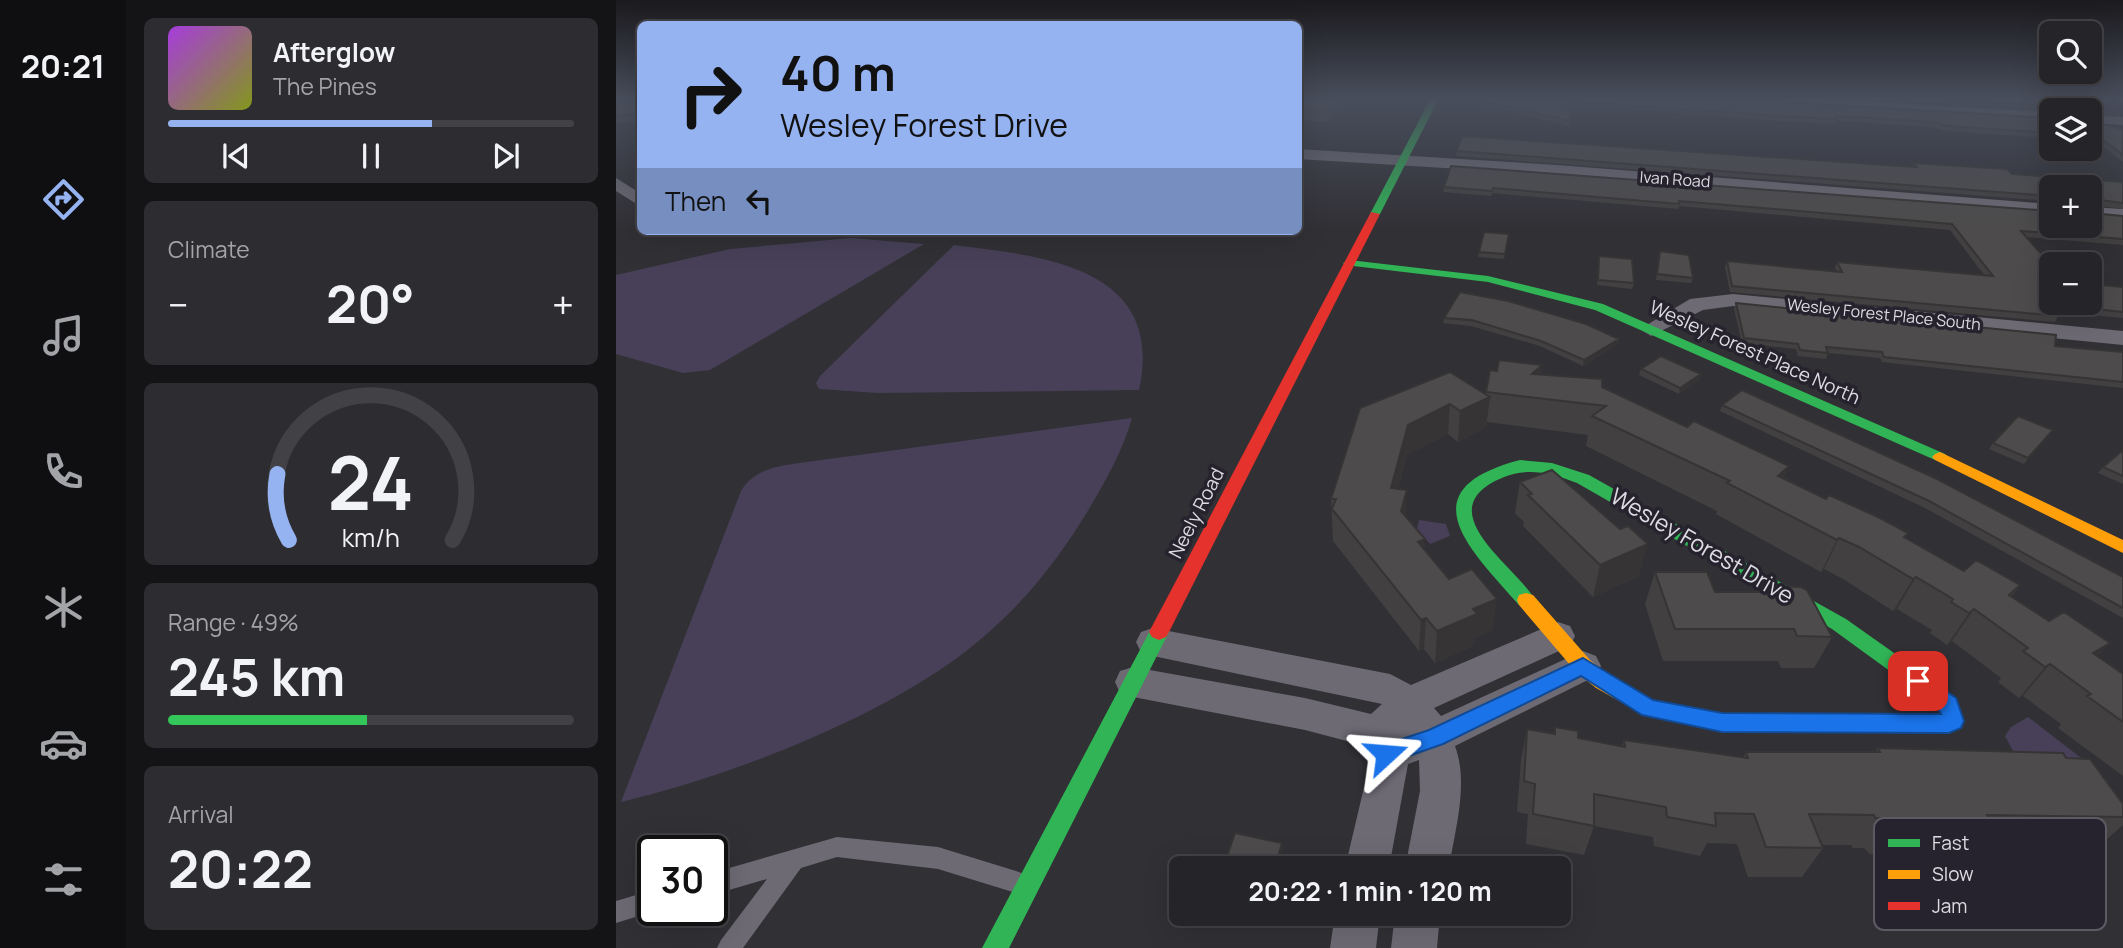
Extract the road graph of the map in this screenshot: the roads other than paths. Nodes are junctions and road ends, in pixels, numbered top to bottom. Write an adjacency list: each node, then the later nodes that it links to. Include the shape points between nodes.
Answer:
1 (1412, 142): 3 (street, Neely Road)
2 (1302, 154): 3 (street, Ivan Road)
3 (1402, 162): 6 (street, Ivan Road); 9 (street, Neely Road)
4 (616, 183): 5 (street)
5 (637, 199)
6 (2039, 208)
7 (2102, 213): 8 (street)
8 (2123, 214)
9 (1349, 263): 10 (street, Wesley Forest Place North, via 1520,285 1599,307); 14 (street, Neely Road)
10 (1651, 329): 11 (street, Wesley Forest Place South, via 1698,304 1733,300); 12 (street, Wesley Forest Place North, via 1959,465)
11 (2123, 338)
12 (2123, 547)
13 (1559, 636): 15 (street, Wesley Forest Drive); 15 (street, Wesley Forest Drive, via 1468,532 1461,518 1467,490 1496,472 1536,465 1572,474 1607,492 1839,624 1938,695 1948,705 1953,721 1722,722 1649,708); 18 (street)
14 (1153, 642): 16 (street); 17 (street, Neely Road)
15 (1583, 666): 20 (street)
16 (1319, 674): 18 (street, via 1390,689); 19 (street)
17 (1133, 682): 19 (street); 26 (street, Neely Road)
18 (1409, 703): 20 (street); 21 (street)
19 (1305, 714): 21 (street)
20 (1435, 737): 21 (street); 23 (street, via 1440,796)
21 (1382, 743): 22 (street, via 1389,766)
22 (1370, 856)
23 (1429, 856)
24 (795, 859): 25 (lane); 26 (lane, via 837,847 938,858); 30 (lane)
25 (728, 879)
26 (1027, 886): 31 (street, Neely Road)
27 (637, 907): 28 (lane)
28 (620, 914)
29 (1356, 926): 32 (street)
30 (729, 948)
31 (995, 948)
32 (1353, 948)

